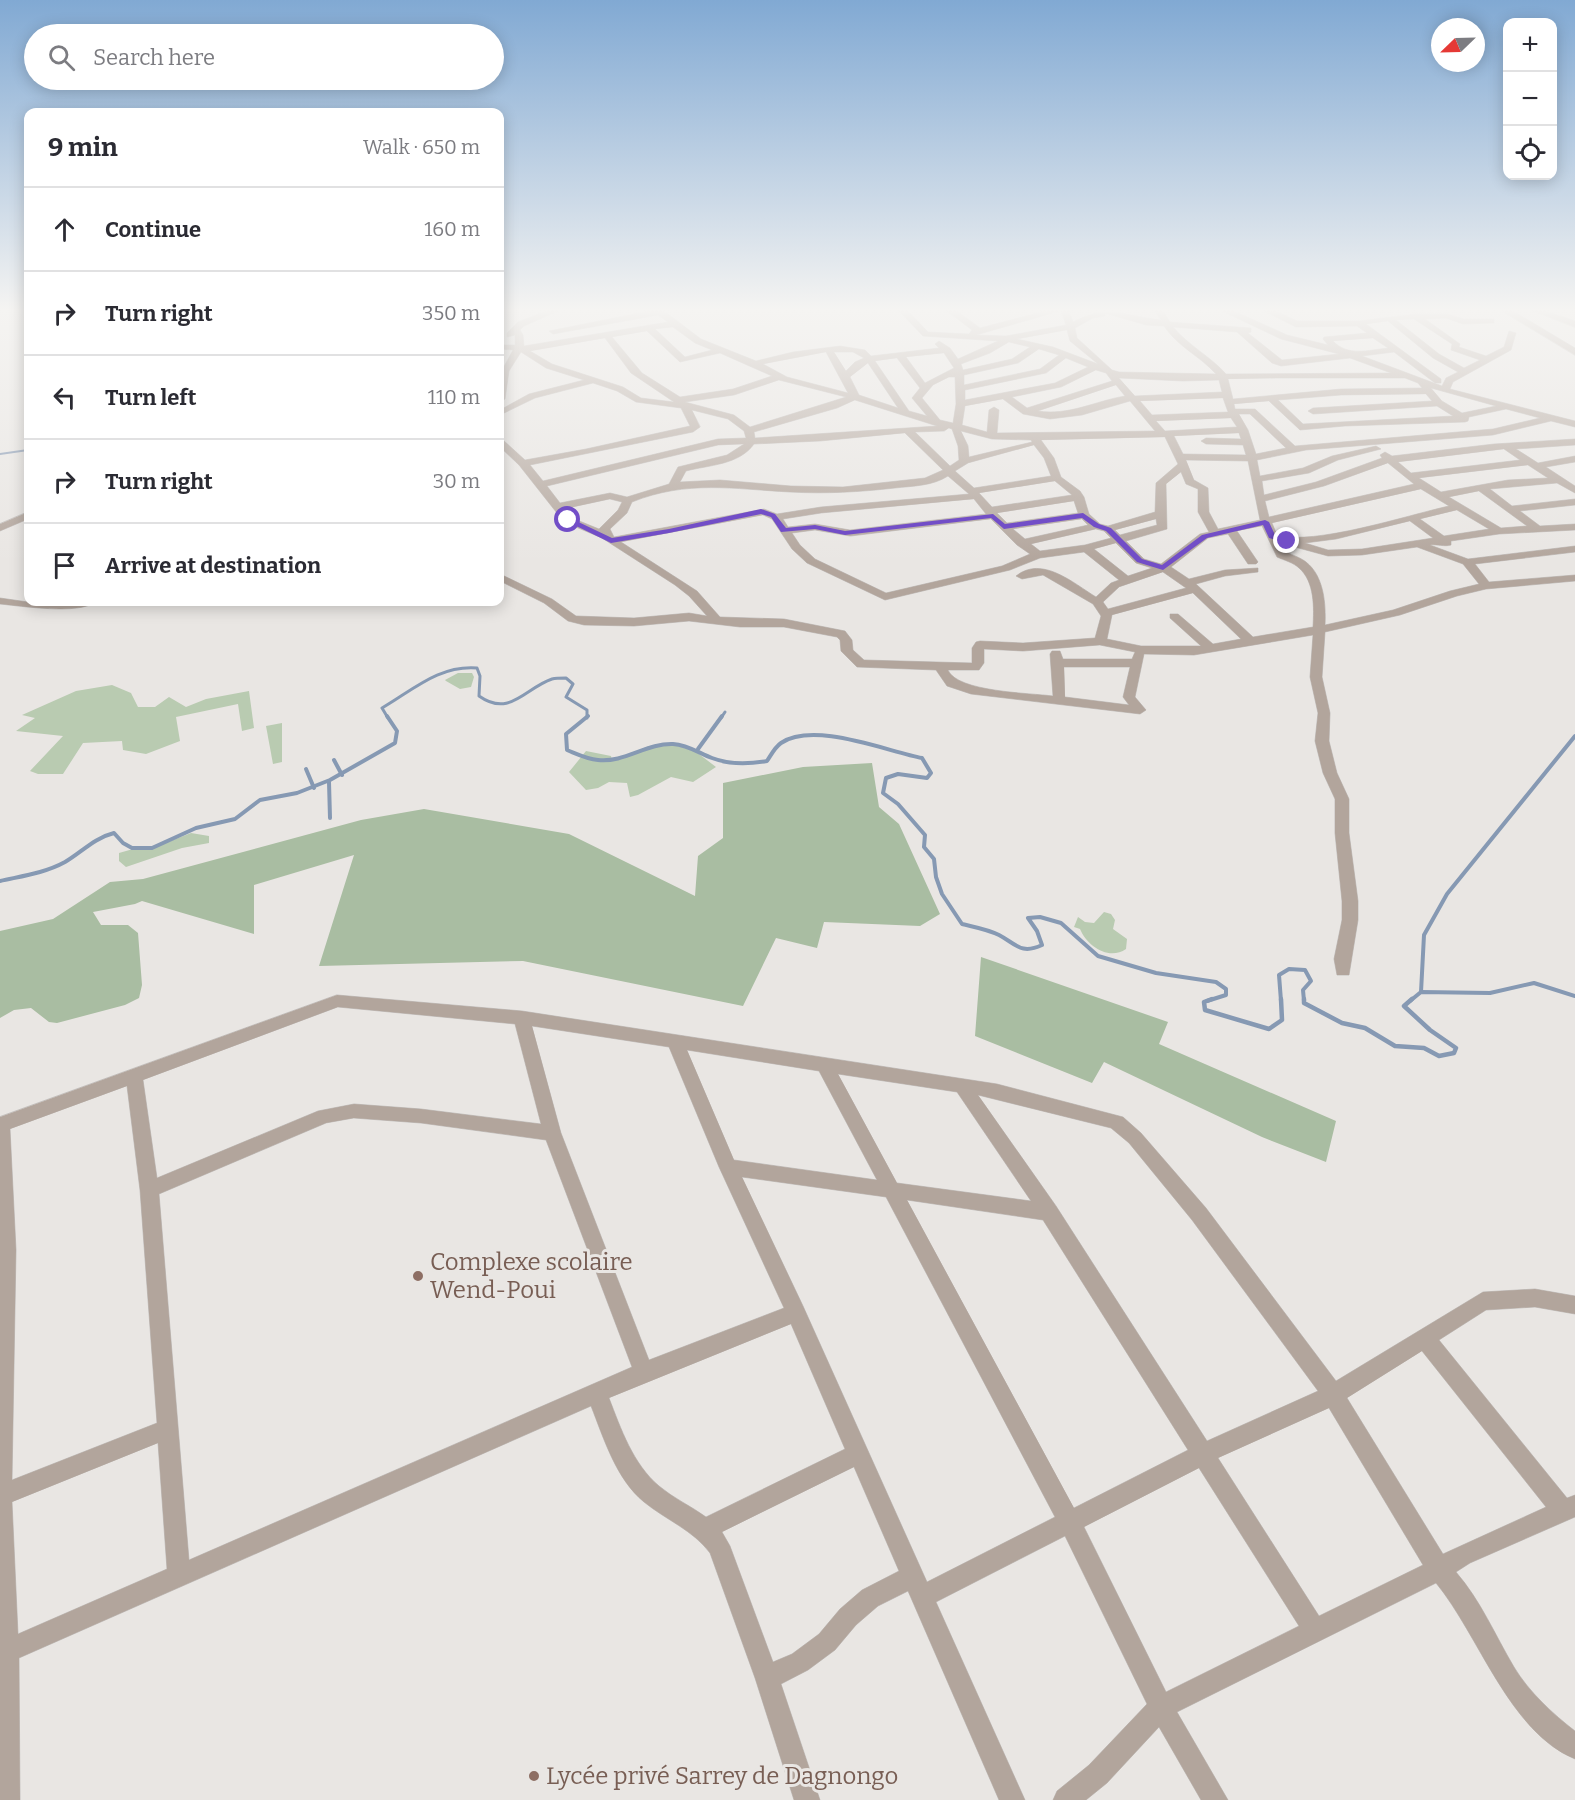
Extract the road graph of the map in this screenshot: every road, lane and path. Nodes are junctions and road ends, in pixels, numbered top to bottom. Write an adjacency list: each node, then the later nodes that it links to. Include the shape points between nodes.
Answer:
1 (542, 395): 27 (street)
2 (630, 395): 21 (street)
3 (671, 395): 20 (street)
4 (712, 395): 20 (street)
5 (847, 395): 17 (street)
6 (894, 395): 31 (street)
7 (919, 395): 37 (street, via 917,398)
8 (961, 395): 23 (street)
9 (1010, 395): 16 (street)
10 (1070, 395): 30 (street)
11 (1128, 395): 18 (street)
12 (1227, 395): 25 (street)
13 (1296, 395): 19 (street); 29 (street)
14 (1432, 395): 22 (street)
15 (1469, 395): 26 (street)
16 (1005, 396): 23 (street); 30 (street)
17 (855, 397): 31 (street); 45 (street)
18 (1130, 398): 25 (street); 32 (street, via 1083,412); 34 (street)
19 (1271, 398): 25 (street); 41 (street, via 1300,427)
20 (675, 400): 21 (street); 24 (street)
21 (662, 403): 24 (street)
22 (1439, 403): 29 (street); 33 (street)
23 (961, 404): 42 (street)
24 (685, 406): 45 (street, via 717,411 744,424); 66 (street, via 696,424 690,430)
25 (1230, 406): 34 (street); 49 (street); 58 (street, via 1252,411)
26 (1506, 407): 33 (street); 35 (street)
27 (504, 410)
28 (994, 410): 46 (street)
29 (1313, 411): 39 (street)
30 (1026, 412): 32 (street)
31 (906, 413): 37 (street)
32 (1050, 416): 47 (street)
33 (1462, 417): 36 (street); 44 (street)
34 (1148, 418): 48 (street)
35 (1551, 418): 40 (street); 44 (street)
36 (1396, 422): 38 (street); 50 (street)
37 (938, 423): 42 (street)
38 (1359, 423): 39 (street); 54 (street)
39 (1330, 424): 41 (street)
40 (1575, 424)
41 (1318, 426): 53 (street)
42 (955, 428): 43 (street); 46 (street); 64 (street)
43 (908, 430): 45 (street, via 820,438); 69 (street)
44 (1485, 432): 50 (street); 57 (street)
45 (750, 435): 76 (street); 77 (street, via 742,450 726,459 682,469)
46 (992, 436): 51 (street)
47 (1065, 436): 48 (street); 51 (street)
48 (1167, 436): 49 (street); 65 (street)
49 (1245, 436): 61 (street)
50 (1413, 438): 54 (street)
51 (1036, 440): 64 (street); 71 (street)
52 (1575, 442): 55 (street)
53 (1341, 443): 54 (street); 58 (street)
54 (1376, 444): 63 (street); 73 (street, via 1305,471)
55 (1557, 444): 57 (street); 60 (street)
56 (504, 446): 66 (street)
57 (1506, 446): 59 (street); 67 (street)
58 (1292, 449): 61 (street)
59 (1444, 453): 63 (street); 68 (street)
60 (1575, 453)
61 (1252, 458): 65 (street); 73 (street)
62 (1575, 459): 67 (street)
63 (1390, 460): 70 (street); 74 (street, via 1373,462)
64 (964, 461): 69 (street)
65 (1181, 461): 92 (street, via 1161,483); 107 (street, via 1190,482 1203,488 1201,505)
66 (523, 463): 76 (street)
67 (1533, 464): 68 (street); 75 (street)
68 (1464, 468): 70 (street)
69 (951, 471): 77 (street, via 926,481 823,490 729,482); 82 (street)
70 (1408, 476): 78 (street)
71 (1057, 478): 82 (street); 84 (street)
72 (1575, 478): 75 (street)
73 (1258, 479): 86 (street)
74 (1333, 480): 79 (street); 86 (street)
75 (1560, 480): 80 (street); 81 (street)
76 (540, 485): 89 (street)
77 (673, 485): 85 (street)
78 (1422, 485): 83 (street); 97 (street, via 1357,495)
79 (1343, 486)
80 (1480, 487): 83 (street); 90 (street)
81 (1575, 490)
82 (974, 493): 91 (street); 95 (street)
83 (1442, 495): 88 (street)
84 (1079, 497): 91 (street); 93 (street)
85 (628, 500): 89 (street, via 610,496); 109 (street, via 623,511 604,528)
86 (1261, 500): 97 (street)
87 (1575, 502): 90 (street)
88 (1460, 506): 96 (street); 106 (street)
89 (557, 507): 109 (street, via 572,523)
90 (1512, 509): 102 (street)
91 (991, 514): 99 (street); 105 (street, via 850,533 815,527)
92 (1160, 514): 104 (street); 111 (street, via 1163,527)
93 (1083, 515): 98 (street); 99 (street)
94 (24, 517): 101 (street)
95 (776, 517): 105 (street); 109 (street, via 761,512 669,531)
96 (1412, 519): 110 (street); 112 (street, via 1336,536)
97 (1265, 522): 103 (street); 108 (street)
98 (1096, 526): 104 (street); 113 (street)
99 (1004, 527): 113 (street)
100 (1575, 527): 102 (street)
101 (0, 528)
102 (1536, 528): 106 (street)
103 (1230, 529): 107 (street); 124 (street, via 1253,566)
104 (1108, 530): 111 (street)
105 (784, 531): 117 (street, via 812,561 885,597 1006,568)
106 (1499, 531): 110 (street)
107 (1215, 532): 119 (street)
108 (1272, 537): 112 (street); 132 (street, via 1281,555 1302,564 1314,579)
109 (608, 538): 131 (street, via 699,596)
110 (1443, 539): 114 (street); 118 (street)
111 (1120, 540): 115 (street); 119 (street, via 1140,561)
112 (1287, 541): 114 (street, via 1318,552 1339,553)
113 (1021, 543): 117 (street)
114 (1418, 544): 118 (street)
115 (1086, 548): 117 (street); 123 (street)
116 (1575, 549): 118 (street)
117 (1038, 555)
118 (1463, 560): 125 (street)
119 (1163, 568): 123 (street); 124 (street)
120 (1022, 576): 127 (street, via 1045,571)
121 (1575, 578): 125 (street)
122 (504, 579): 131 (street, via 548,601 572,619)
123 (1126, 580): 127 (street)
124 (1191, 586): 129 (street); 134 (street)
125 (1486, 586): 132 (street, via 1396,614)
126 (0, 601): 128 (street)
127 (1097, 602): 129 (street)
128 (24, 603)
129 (1106, 613): 133 (street)
130 (1174, 616): 137 (street)
131 (715, 619): 140 (street, via 784,624 841,634 847,651 862,664)
132 (1319, 630): 134 (street); 142 (street, via 1316,677 1324,713 1322,741 1342,799 1350,901)
133 (1100, 641): 135 (street); 136 (street)
134 (1250, 641): 137 (street)
135 (1054, 645): 138 (street); 140 (street, via 980,645 975,667)
136 (1141, 650): 137 (street); 139 (street)
137 (1211, 650)
138 (1058, 663): 139 (street); 141 (street)
139 (1136, 663): 141 (street, via 1129,697 1140,710)
140 (942, 666): 141 (street, via 944,678 960,687)
141 (1059, 700)
142 (1343, 971)
143 (522, 1018): 144 (street); 146 (street, via 337,1001); 149 (street)
144 (676, 1043): 145 (street); 150 (street)
145 (826, 1067): 147 (street); 152 (street)
146 (134, 1077): 148 (street); 151 (street)
147 (963, 1087): 153 (street); 160 (street, via 997,1091 1107,1119 1125,1128 1199,1214)
148 (1, 1124): 154 (street)
149 (552, 1133): 151 (street, via 421,1116 342,1111); 158 (street)
150 (728, 1167): 152 (street); 156 (street)
151 (149, 1190): 161 (street)
152 (890, 1190): 153 (street); 166 (street)
153 (1049, 1212): 163 (street)
154 (3, 1251): 164 (street)
155 (1575, 1305): 157 (street, via 1535,1298 1483,1301)
156 (796, 1312): 158 (street); 162 (street)
157 (1425, 1339): 160 (street); 165 (street)
158 (644, 1372): 159 (street)
159 (597, 1395): 167 (street, via 626,1462 648,1491); 169 (street)
160 (1333, 1395): 163 (street); 168 (street)
161 (167, 1429): 164 (street); 169 (street)
162 (858, 1454): 167 (street); 170 (street)
163 (1203, 1454): 166 (street); 172 (street)
164 (0, 1496): 173 (street)
165 (1569, 1508): 168 (street)
166 (1070, 1522): 171 (street); 175 (street)
167 (705, 1529): 174 (street, via 719,1546)
168 (1439, 1569): 172 (street); 176 (street, via 1476,1619 1507,1678 1544,1722)
169 (180, 1575): 173 (street)
170 (912, 1576): 171 (street); 174 (street, via 870,1598 827,1642 800,1662)
171 (922, 1597): 179 (street)
172 (1315, 1631): 175 (street)
173 (3, 1653): 177 (street)
174 (767, 1678): 178 (street)
175 (1161, 1707): 180 (street, via 1098,1774); 181 (street)
176 (1575, 1746)
177 (7, 1800)
178 (807, 1800)
179 (1011, 1800)
180 (1066, 1800)
181 (1215, 1800)

